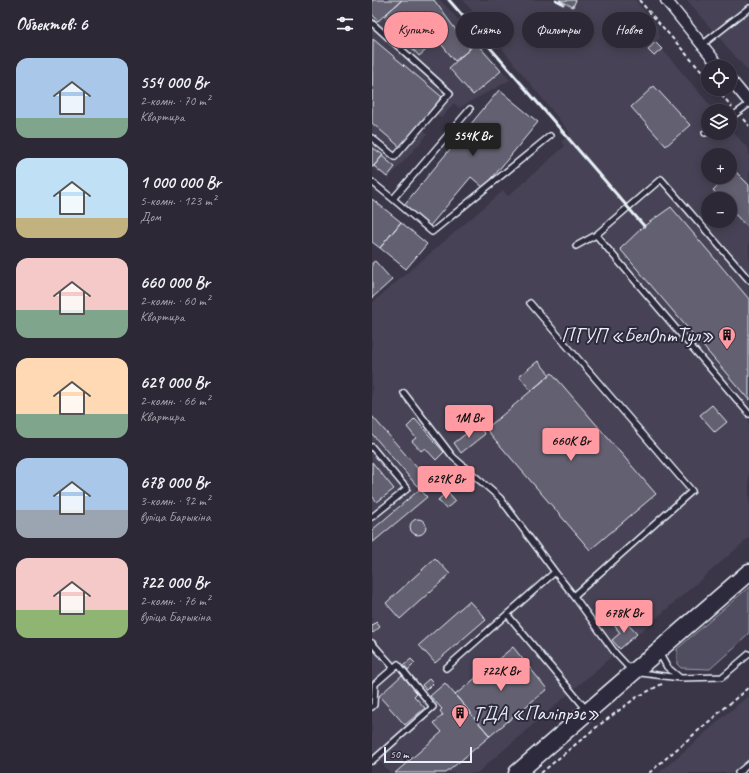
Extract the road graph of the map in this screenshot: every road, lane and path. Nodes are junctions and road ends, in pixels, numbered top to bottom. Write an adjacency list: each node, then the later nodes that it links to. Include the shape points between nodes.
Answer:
1 (639, 0): 7 (path)
2 (666, 0): 5 (street)
3 (749, 8): 5 (lane)
4 (372, 23): 13 (lane, via 450,93 395,157)
5 (702, 44): 6 (street)
6 (715, 60)
7 (701, 71)
8 (737, 88): 9 (street)
9 (749, 103): 11 (lane)
10 (470, 109): 15 (lane)
11 (737, 112)
12 (550, 136): 15 (lane, via 432,232)
13 (372, 138)
14 (372, 182): 15 (lane)
15 (393, 200)
16 (596, 236): 17 (lane); 18 (lane, via 661,179); 21 (lane)
17 (576, 246)
18 (749, 280)
19 (530, 304): 26 (lane, via 692,491)
20 (404, 393): 24 (lane, via 453,457 500,498)
21 (749, 414)
22 (372, 447): 23 (lane, via 407,490)
23 (373, 514)
24 (555, 572): 26 (lane); 27 (lane)
25 (749, 572): 29 (main road)
26 (574, 596): 33 (lane, via 616,654)
27 (507, 614): 32 (lane); 37 (lane)
28 (372, 643): 31 (lane)
29 (664, 645): 33 (main road); 34 (lane, via 661,656 667,667)
30 (749, 654): 34 (lane, via 722,678)
31 (394, 668): 36 (lane, via 376,684); 38 (lane, via 398,664 433,707)
32 (446, 668)
33 (633, 672): 34 (lane); 37 (main road)
34 (680, 678): 41 (path, via 659,685 637,697)
35 (749, 687): 42 (path)
36 (372, 707)
37 (588, 712): 40 (main road)
38 (372, 761)
39 (749, 764): 43 (lane)
40 (517, 773)
41 (541, 773)
42 (649, 773)
43 (738, 773)

